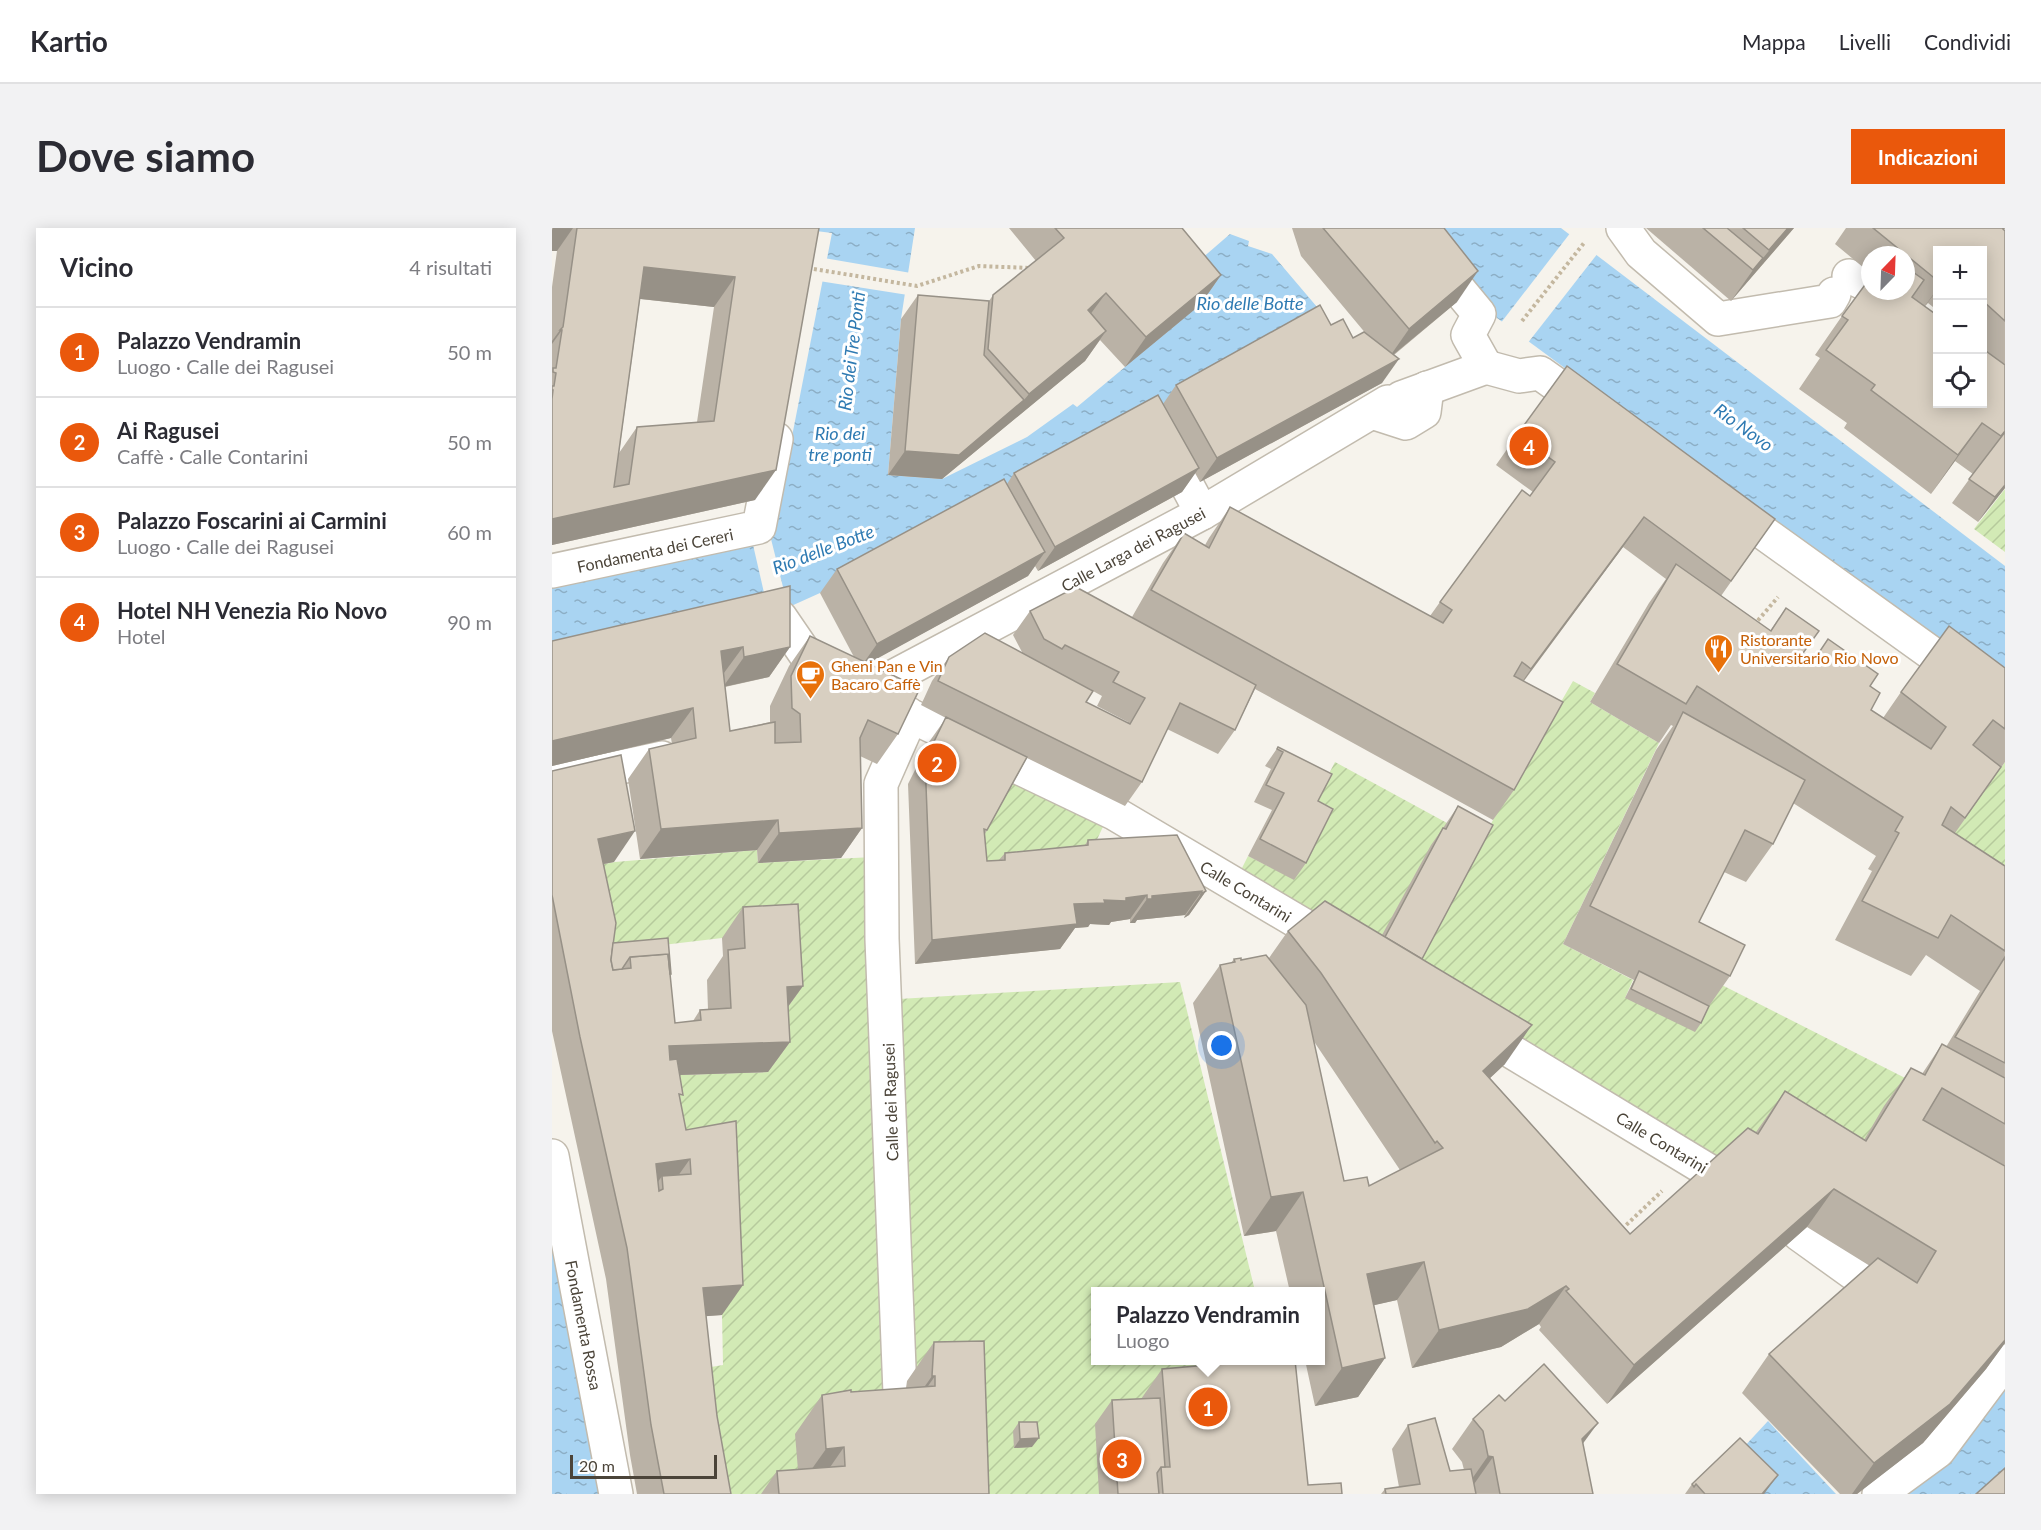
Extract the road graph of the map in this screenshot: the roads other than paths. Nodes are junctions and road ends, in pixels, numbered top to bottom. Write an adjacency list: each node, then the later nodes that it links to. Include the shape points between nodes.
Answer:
1 (1408, 228): 4 (street, via 1479,314 1468,336)
2 (1623, 228): 3 (street, via 1641,253 1718,319)
3 (1861, 291)
4 (1486, 367): 7 (street, via 1519,376 1540,373); 9 (street, Calle Larga dei Ragusei, via 1397,400)
5 (780, 414): 11 (street, Fondamenta dei Cereri, via 759,527 597,549)
6 (1152, 420): 9 (street)
7 (1616, 428)
8 (1701, 488): 15 (street)
9 (1202, 513): 12 (street, Calle Larga dei Ragusei, via 1107,576)
10 (1028, 566): 12 (street)
11 (552, 571)
12 (1045, 596): 14 (street, Calle Larga dei Ragusei)
13 (780, 617): 14 (street, Calle Contarini, via 806,655)
14 (872, 688): 16 (street, Calle Contarini)
15 (2005, 706)
16 (911, 716): 19 (street, Calle Contarini, via 1114,813); 27 (street, Calle dei Ragusei, via 881,784 882,939)
17 (662, 758): 18 (street)
18 (552, 782)
19 (1364, 962)
20 (1446, 1011): 22 (street, Calle Contarini)
21 (552, 1156): 26 (street, Fondamenta Rossa)
22 (1703, 1167)
23 (1799, 1234): 24 (street)
24 (1899, 1306)
25 (1995, 1369): 28 (street, via 1938,1451)
26 (616, 1494)
27 (904, 1494)
28 (1879, 1494)

